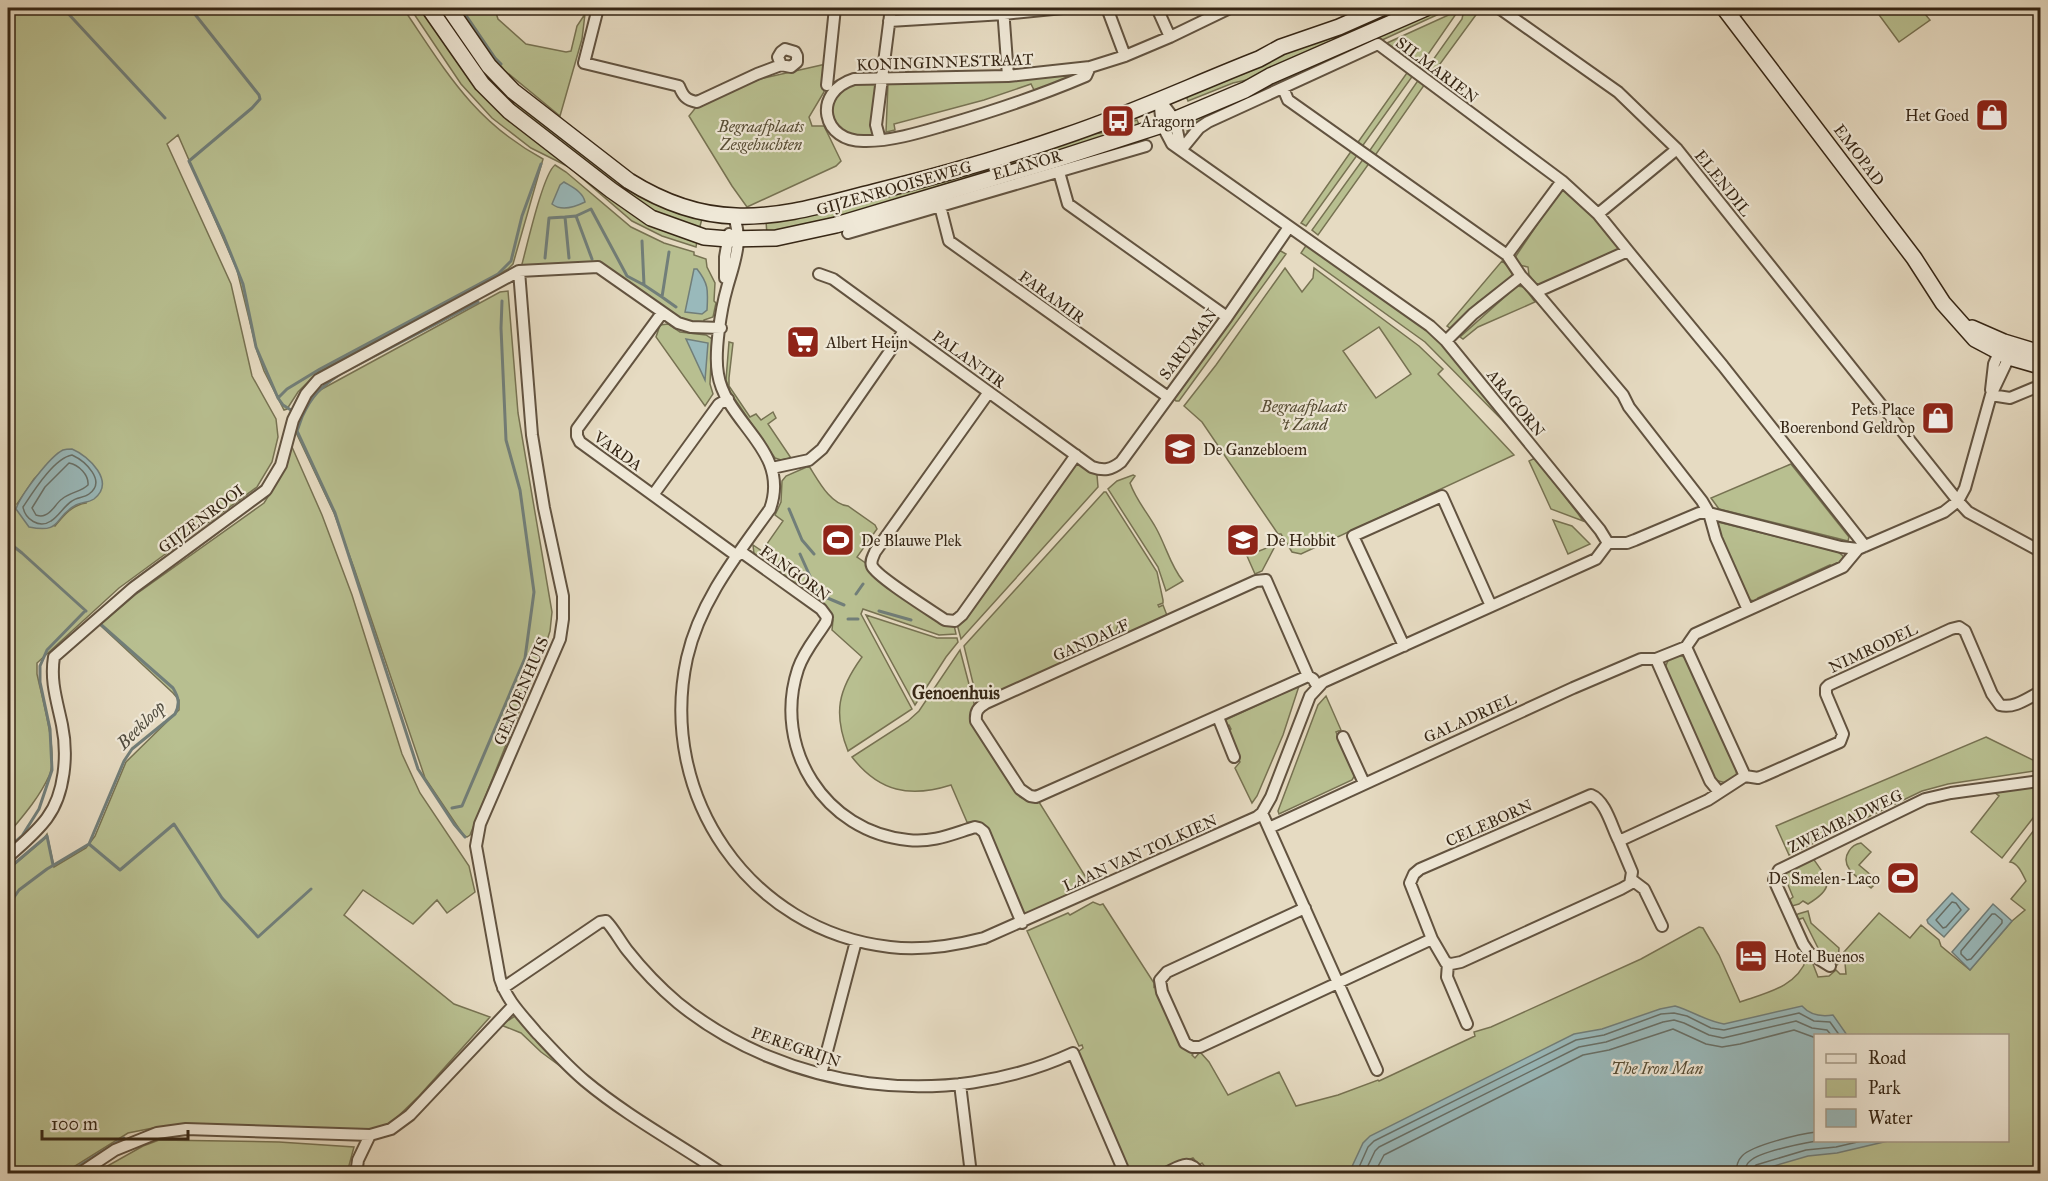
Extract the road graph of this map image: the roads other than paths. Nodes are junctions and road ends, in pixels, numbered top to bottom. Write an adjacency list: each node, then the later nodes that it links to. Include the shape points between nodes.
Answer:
1 (429, 8): 37 (main road, GIJZENROOISEWEG, via 482,84 509,111 611,190 651,218 704,237)
2 (449, 8): 34 (main road, GIJZENROOISEWEG, via 489,66 513,91 629,181 671,203)
3 (596, 8): 18 (street, via 584,63 680,86 688,101 697,102)
4 (836, 8): 22 (street)
5 (891, 8): 15 (street)
6 (1063, 8): 14 (street)
7 (1107, 8): 17 (street)
8 (1157, 8): 16 (street)
9 (1230, 8): 16 (street, KONINGINNESTRAAT)
10 (1382, 8): 24 (main road, GIJZENROOISEWEG)
11 (1426, 8): 25 (main road, GIJZENROOISEWEG)
12 (1499, 8): 28 (street, ELENDIL, via 1618,92)
13 (1732, 10): 49 (main road, EMOPAD, via 1943,303 1975,339)
14 (1004, 11): 15 (street); 20 (street)
15 (889, 21): 21 (street)
16 (1170, 38): 17 (street, KONINGINNESTRAAT)
17 (1125, 56): 19 (street, KONINGINNESTRAAT)
18 (781, 65)
19 (1090, 67): 20 (street, KONINGINNESTRAAT); 26 (street, KONINGINNESTRAAT, via 1086,76 1042,94 932,129)
20 (1008, 76): 21 (street, KONINGINNESTRAAT)
21 (882, 79): 26 (street, via 876,125); 26 (street, KONINGINNESTRAAT, via 846,82 836,90 825,112 834,130 850,140)
22 (827, 85)
23 (1283, 88): 29 (street, via 1208,122); 31 (street, SILMARIEN, via 1378,44); 39 (street, via 1288,100)
24 (1160, 99): 25 (street); 34 (main road, GIJZENROOISEWEG, via 1067,136 944,174 825,205 763,216)
25 (1168, 122): 29 (street, ARAGORN, via 1172,144); 37 (main road, GIJZENROOISEWEG, via 836,225 776,238)
26 (880, 140)
27 (1146, 146): 30 (street, ELANOR)
28 (1677, 149): 33 (street); 61 (street, ELENDIL)
29 (1181, 150): 35 (street, ARAGORN)
30 (1059, 172): 32 (street, ELANOR); 45 (street, via 1068,204)
31 (1562, 181): 33 (street); 39 (street)
32 (940, 206): 36 (street, ELANOR); 55 (street, FARAMIR, via 949,241)
33 (1598, 214): 38 (street)
34 (734, 216): 37 (street, LAAN VAN TOLKIEN)
35 (1289, 227): 45 (street, SARUMAN); 48 (street, ARAGORN)
36 (848, 233)
37 (733, 239): 46 (street, LAAN VAN TOLKIEN)
38 (1628, 251): 43 (street); 64 (street, via 1797,458)
39 (1507, 255): 42 (street)
40 (519, 272): 44 (street, via 598,267); 85 (street, GIJZENROOI, via 318,380 293,420 281,465 266,490 133,588 54,657 51,674 64,733 60,789 49,817); 95 (street, GENOENHUIS, via 532,435 563,596 563,619 560,639 480,824 476,846)
41 (819, 274): 47 (street, PALANTIR, via 833,279)
42 (1521, 276): 43 (street); 48 (street)
43 (1536, 292): 62 (street, via 1623,395)
44 (662, 313): 46 (street, via 691,327); 60 (street, VARDA, via 578,429 577,436 579,442)
45 (1227, 317): 55 (street, SARUMAN)
46 (721, 328): 56 (street, LAAN VAN TOLKIEN, via 718,375)
47 (904, 331): 53 (street, PALANTIR); 58 (street, via 822,448 809,460)
48 (1446, 341): 63 (street, ARAGORN)
49 (2004, 350): 50 (main road, EMOPAD); 51 (main road, EMOPAD); 54 (street, via 1992,373)
50 (2040, 353)
51 (2040, 366)
52 (2040, 388): 54 (street, via 2010,398)
53 (989, 392): 57 (street, PALANTIR); 57 (street, via 873,556 874,569 914,598 945,620 959,618)
54 (1990, 395): 61 (street)
55 (1168, 397): 59 (street, SARUMAN, via 1121,462)
56 (728, 399): 58 (street, LAAN VAN TOLKIEN); 60 (street, via 719,404)
57 (1076, 455): 59 (street, PALANTIR)
58 (772, 468): 66 (street, LAAN VAN TOLKIEN, via 774,494 770,509)
59 (1102, 470)
60 (653, 495): 66 (street, VARDA)
61 (1958, 501): 64 (street, via 1944,512); 65 (street, ELENDIL, via 1968,512)
62 (1709, 513): 63 (street, via 1699,513 1627,543); 64 (street, via 1841,547); 68 (street)
63 (1608, 543): 67 (street, via 1596,559)
64 (1861, 547): 68 (street, GALADRIEL, via 1843,567)
65 (2040, 551)
66 (738, 554): 88 (street, FANGORN, via 826,616 798,668 790,715 800,760 816,789 850,820 883,835 925,841 979,828); 91 (street, LAAN VAN TOLKIEN, via 701,615 687,657 681,714 693,785 717,838 747,878 788,912)
67 (1491, 606): 69 (street); 69 (street, via 1442,496 1353,536)
68 (1748, 610): 70 (street, GALADRIEL, via 1695,634)
69 (1404, 646): 73 (street)
70 (1686, 646): 71 (street, GALADRIEL); 78 (street)
71 (1656, 659): 80 (street, GALADRIEL, via 1641,658); 81 (street, via 1710,781)
72 (1308, 676): 73 (street); 75 (street); 75 (street, GANDALF, via 1266,580 1256,581 978,708 975,714 1020,789 1030,796)
73 (1318, 687): 82 (street, via 1310,696 1272,797)
74 (2040, 692): 78 (street, NIMRODEL, via 2018,703 2000,705 1965,631 1955,628 1829,685 1826,694 1844,734 1840,742 1758,778)
75 (1218, 717): 77 (street)
76 (1342, 737): 80 (street)
77 (1234, 757)
78 (1745, 776): 81 (street)
79 (2040, 781): 93 (street, ZWEMBADWEG, via 1925,800 1779,870 1774,880 1803,944 1809,953)
80 (1364, 783): 83 (street, GALADRIEL)
81 (1719, 792): 84 (street)
82 (1262, 813): 83 (street); 88 (street, LAAN VAN TOLKIEN)
83 (1269, 828): 87 (street)
84 (1619, 841): 86 (street); 90 (street, CELEBORN, via 1598,800 1587,796 1420,869 1410,883)
85 (8, 857)
86 (1632, 880): 89 (street, via 1644,889); 92 (street, via 1621,889 1470,958)
87 (1305, 908): 94 (street); 94 (street, via 1167,972 1160,980 1162,992 1183,1038 1196,1047)
88 (1022, 923): 91 (street, LAAN VAN TOLKIEN, via 984,938 944,946 901,948)
89 (1662, 926)
90 (1432, 939): 92 (street); 94 (street)
91 (856, 941): 99 (street)
92 (1448, 963): 97 (street, via 1447,977)
93 (1830, 966)
94 (1338, 982): 98 (street)
95 (503, 988): 96 (street, GENOENHUIS); 99 (street, PEREGRIJN, via 606,921 645,970 694,1015 752,1049)
96 (513, 1006): 101 (street, via 410,1115 391,1129); 104 (street, GENOENHUIS, via 585,1081)
97 (1467, 1024)
98 (1377, 1070)
99 (821, 1074): 100 (street, PEREGRIJN, via 876,1085)
100 (960, 1084): 105 (street); 106 (street, PEREGRIJN, via 1020,1073 1073,1053)
101 (370, 1135): 102 (street, via 186,1129 157,1133 115,1150); 103 (street)
102 (79, 1173)
103 (356, 1173)
104 (723, 1173)
105 (971, 1173)
106 (1125, 1173)
107 (1164, 1173): 108 (street, via 1188,1164)
108 (1200, 1173)

